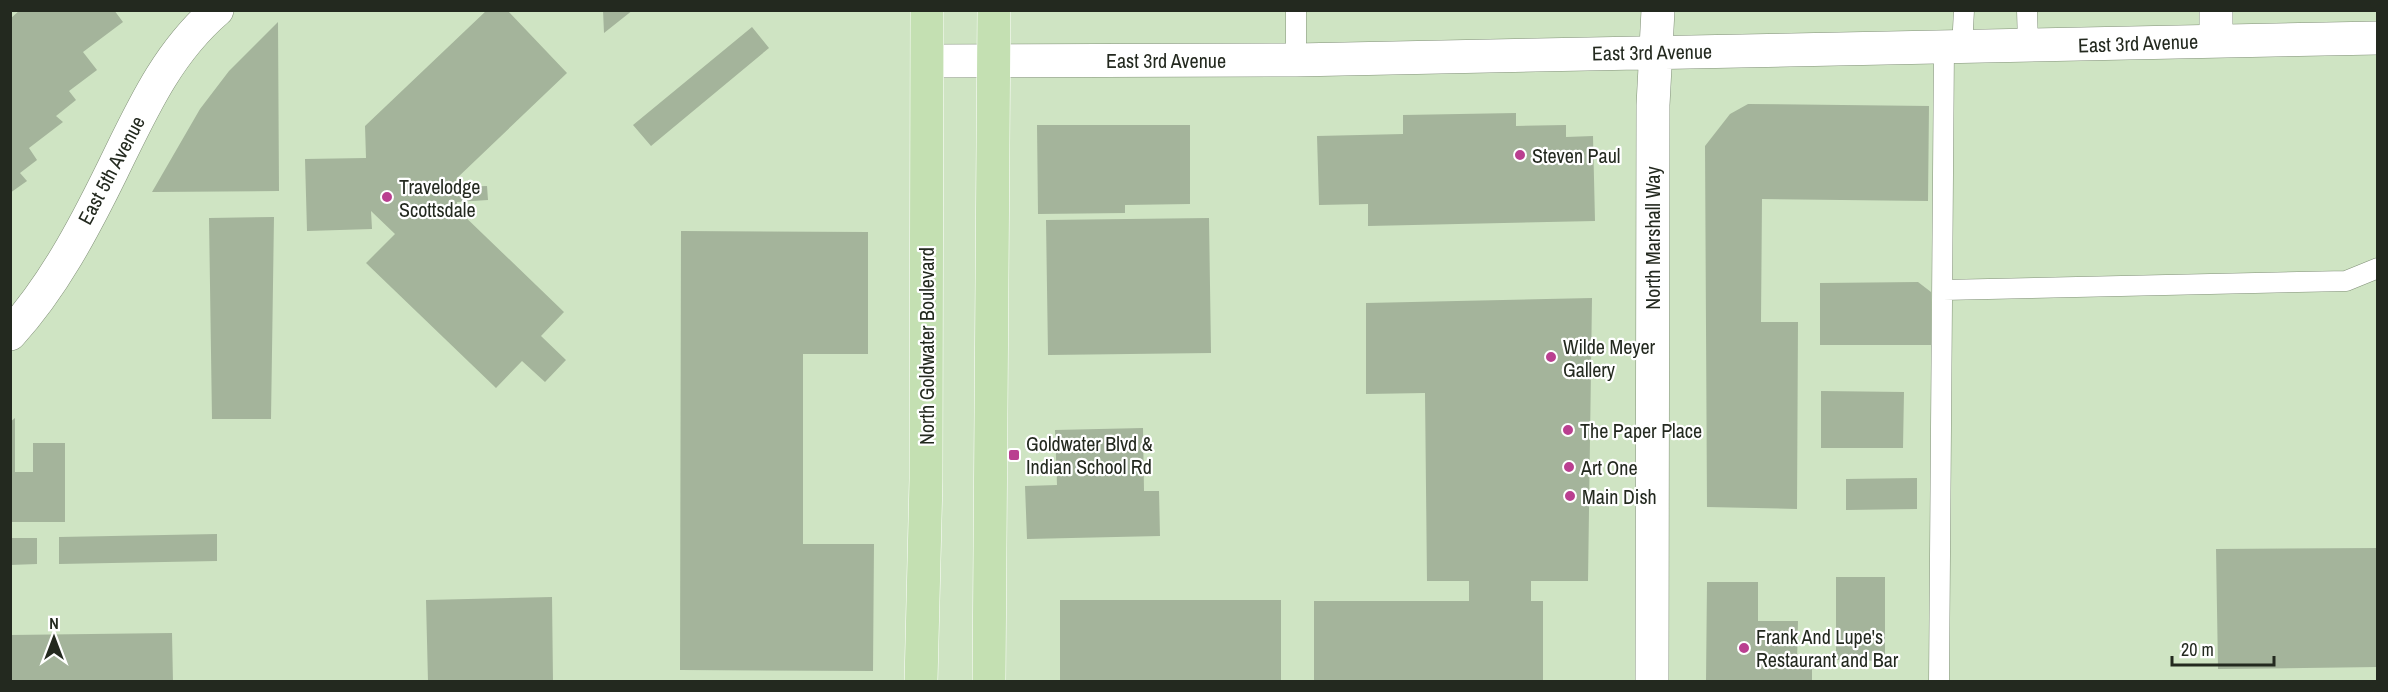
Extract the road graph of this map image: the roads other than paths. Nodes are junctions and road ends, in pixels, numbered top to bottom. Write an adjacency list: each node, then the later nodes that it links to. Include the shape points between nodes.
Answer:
1 (217, 10): 18 (street, East 5th Avenue, via 170,60 58,271 36,306)
2 (927, 10): 15 (main road, North Goldwater Boulevard)
3 (994, 10): 13 (main road)
4 (1296, 10): 14 (lane)
5 (1658, 10): 12 (street, North Marshall Way)
6 (1964, 10): 11 (lane)
7 (2027, 10): 10 (lane)
8 (2216, 25): 9 (street, East 3rd Avenue); 10 (street, East 3rd Avenue)
9 (2378, 38)
10 (2028, 45): 11 (street, East 3rd Avenue)
11 (1953, 48): 12 (street, East 3rd Avenue); 17 (lane)
12 (1656, 52): 14 (street, East 3rd Avenue); 21 (street, North Marshall Way)
13 (994, 60): 14 (street, East 3rd Avenue); 15 (street, East 3rd Avenue); 20 (main road)
14 (1296, 60)
15 (927, 61): 19 (main road, North Goldwater Boulevard, via 926,480)
16 (2378, 268): 17 (lane, via 2346,281)
17 (1943, 290): 22 (lane)
18 (10, 334)
19 (921, 681)
20 (989, 681)
21 (1652, 681)
22 (1939, 681)

